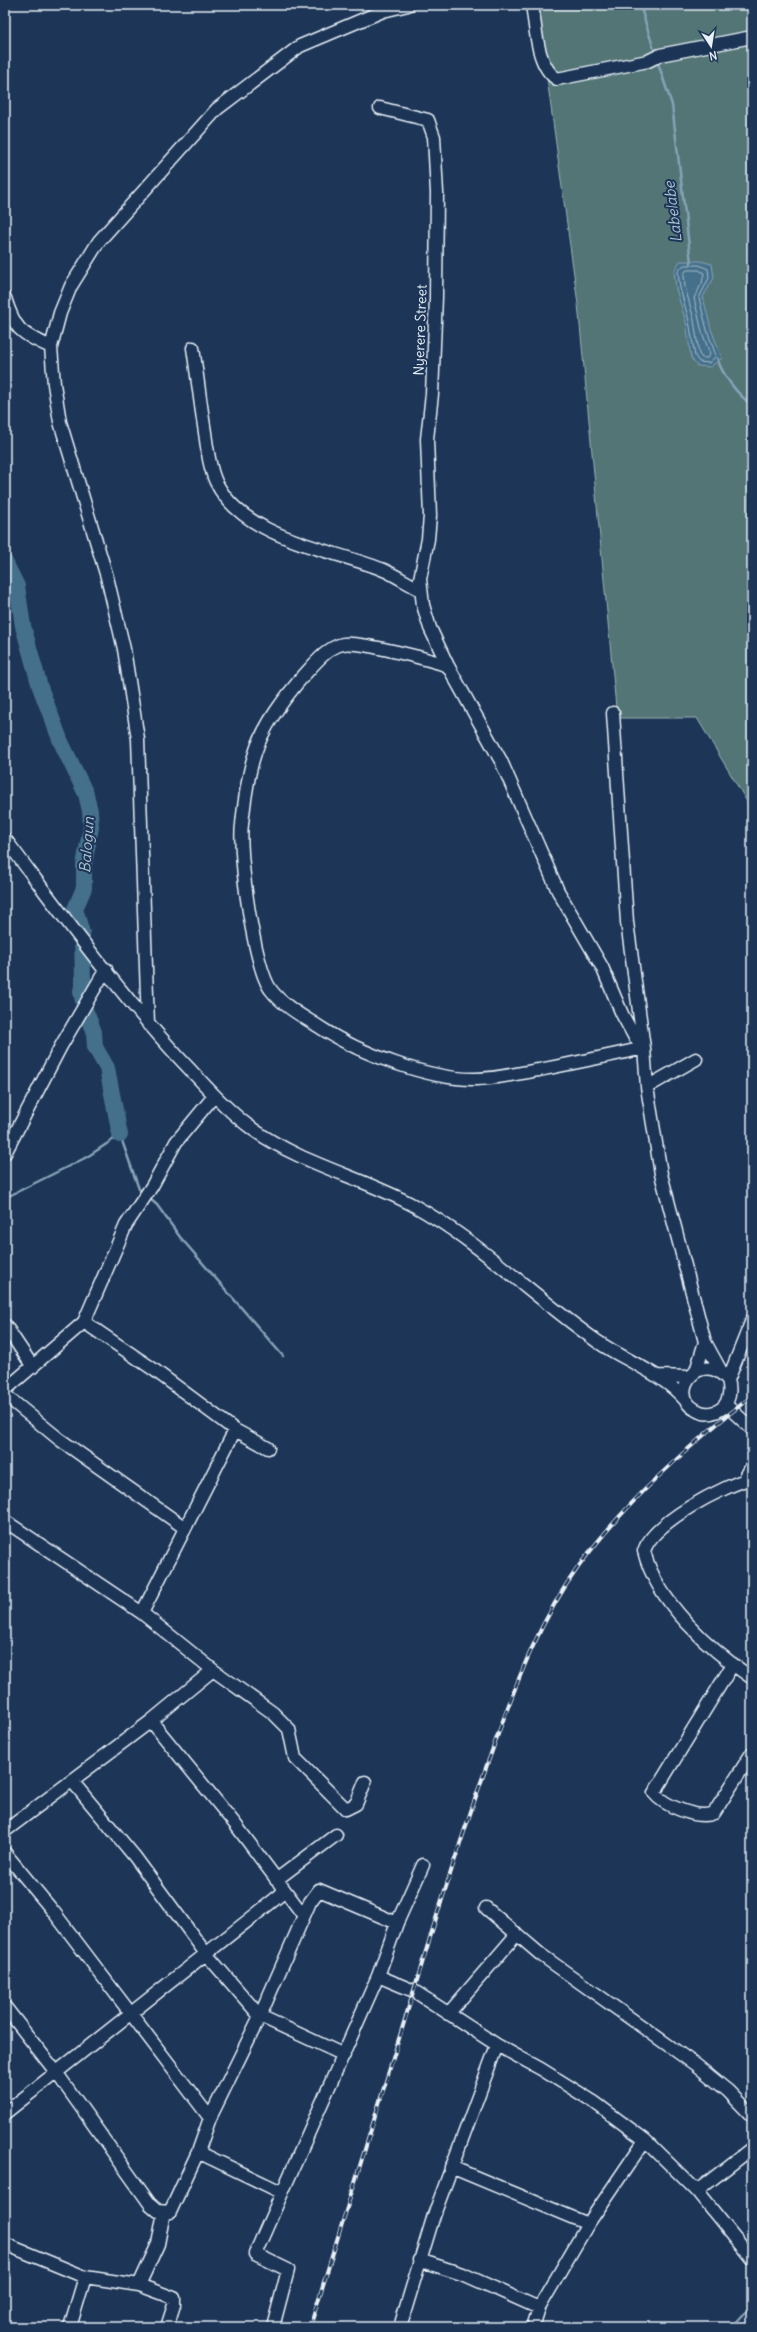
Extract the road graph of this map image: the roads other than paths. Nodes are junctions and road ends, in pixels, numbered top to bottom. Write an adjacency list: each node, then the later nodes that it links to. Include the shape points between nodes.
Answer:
1 (408, 5): 3 (street)
2 (532, 5): 4 (street, via 545,65 550,74 557,79 648,61 660,55)
3 (382, 8): 7 (street, via 300,46 217,108 99,241 68,293)
4 (752, 36)
5 (380, 108): 9 (street, Nyerere Street, via 428,120 434,137 437,193 436,304 427,439 430,516 420,579)
6 (5, 298): 7 (street, via 18,329)
7 (51, 347): 14 (street, via 60,422 107,577 124,649 138,739)
8 (193, 348): 9 (street, via 208,455 216,482 232,504 256,523 282,536 387,572)
9 (421, 590): 10 (street, via 422,605 430,628)
10 (448, 666): 15 (street, via 501,761 558,891 602,967 628,1025); 15 (street, via 363,645 343,644 331,649 297,683 277,710 260,740 253,761 242,834 249,915 269,988 282,1002 345,1044 381,1059 447,1076 494,1078)
11 (613, 713): 15 (street, via 627,922)
12 (5, 839): 13 (street)
13 (106, 969): 14 (street); 19 (street)
14 (148, 1024): 18 (street)
15 (644, 1048): 17 (street)
16 (696, 1059): 17 (street)
17 (647, 1087): 23 (street, via 661,1174)
18 (214, 1096): 21 (street, via 176,1142 126,1225); 26 (street, via 253,1130 277,1144 412,1205 457,1233 563,1317 603,1345)
19 (5, 1153)
20 (752, 1320): 27 (street)
21 (84, 1322): 24 (street); 33 (street)
22 (5, 1325): 24 (street)
23 (705, 1342): 25 (street); 27 (street)
24 (33, 1367): 28 (street)
25 (693, 1374): 26 (street); 27 (street, via 709,1368); 30 (street, via 685,1389)
26 (658, 1376): 30 (street, via 677,1390)
27 (725, 1376): 31 (street, via 730,1388 730,1397)
28 (5, 1390)
29 (5, 1395): 38 (street, via 59,1439)
30 (687, 1402): 31 (street, via 701,1413 710,1414)
31 (726, 1405): 32 (street)
32 (752, 1429)
33 (235, 1430): 34 (street); 38 (street)
34 (268, 1448)
35 (752, 1466): 36 (street)
36 (748, 1479): 40 (street, via 717,1491 670,1521 652,1535 644,1551 668,1601)
37 (5, 1521): 39 (street)
38 (185, 1528): 39 (street)
39 (142, 1613): 41 (street)
40 (733, 1664): 42 (street); 44 (street, via 654,1793 687,1813 708,1816 714,1813)
41 (213, 1670): 43 (street); 46 (street, via 273,1713 289,1729 295,1758 346,1808 356,1804)
42 (752, 1678)
43 (151, 1721): 45 (street); 51 (street, via 235,1824)
44 (752, 1753)
45 (72, 1780): 47 (street); 57 (street, via 135,1857)
46 (365, 1782)
47 (5, 1831)
48 (336, 1835): 51 (street)
49 (5, 1852): 60 (street)
50 (423, 1865): 55 (street)
51 (276, 1880): 52 (street)
52 (284, 1892): 54 (street); 57 (street)
53 (486, 1908): 56 (street)
54 (304, 1916): 55 (street, via 319,1890); 62 (street)
55 (397, 1923): 58 (street)
56 (517, 1934): 61 (street); 67 (street, via 540,1954 696,2065 728,2091)
57 (207, 1955): 60 (street); 62 (street)
58 (378, 1976): 61 (street, via 414,1991); 64 (street)
59 (5, 2007): 65 (street)
60 (129, 2013): 65 (street); 68 (street)
61 (448, 2014): 63 (street)
62 (260, 2016): 64 (street); 68 (street)
63 (497, 2044): 69 (street, via 594,2102); 72 (street)
64 (344, 2055): 74 (street)
65 (56, 2072): 66 (street); 75 (street, via 150,2204 158,2211)
66 (5, 2113)
67 (752, 2116)
68 (210, 2118): 71 (street)
69 (645, 2140): 73 (street); 76 (street)
70 (752, 2148): 73 (street)
71 (198, 2152): 74 (street); 75 (street, via 174,2206 170,2212)
72 (451, 2167): 76 (street); 79 (street)
73 (697, 2191): 78 (street)
74 (282, 2192): 85 (street, via 255,2254 288,2270)
75 (164, 2212): 81 (street, via 158,2244)
76 (588, 2224): 82 (street)
77 (5, 2244): 80 (street)
78 (752, 2259)
79 (419, 2260): 82 (street, via 465,2275); 86 (street)
80 (85, 2277): 81 (street); 83 (street)
81 (139, 2285): 84 (street, via 174,2298)
82 (539, 2308): 87 (street)
83 (70, 2327)
84 (167, 2327)
85 (273, 2327)
86 (400, 2327)
87 (533, 2327)

